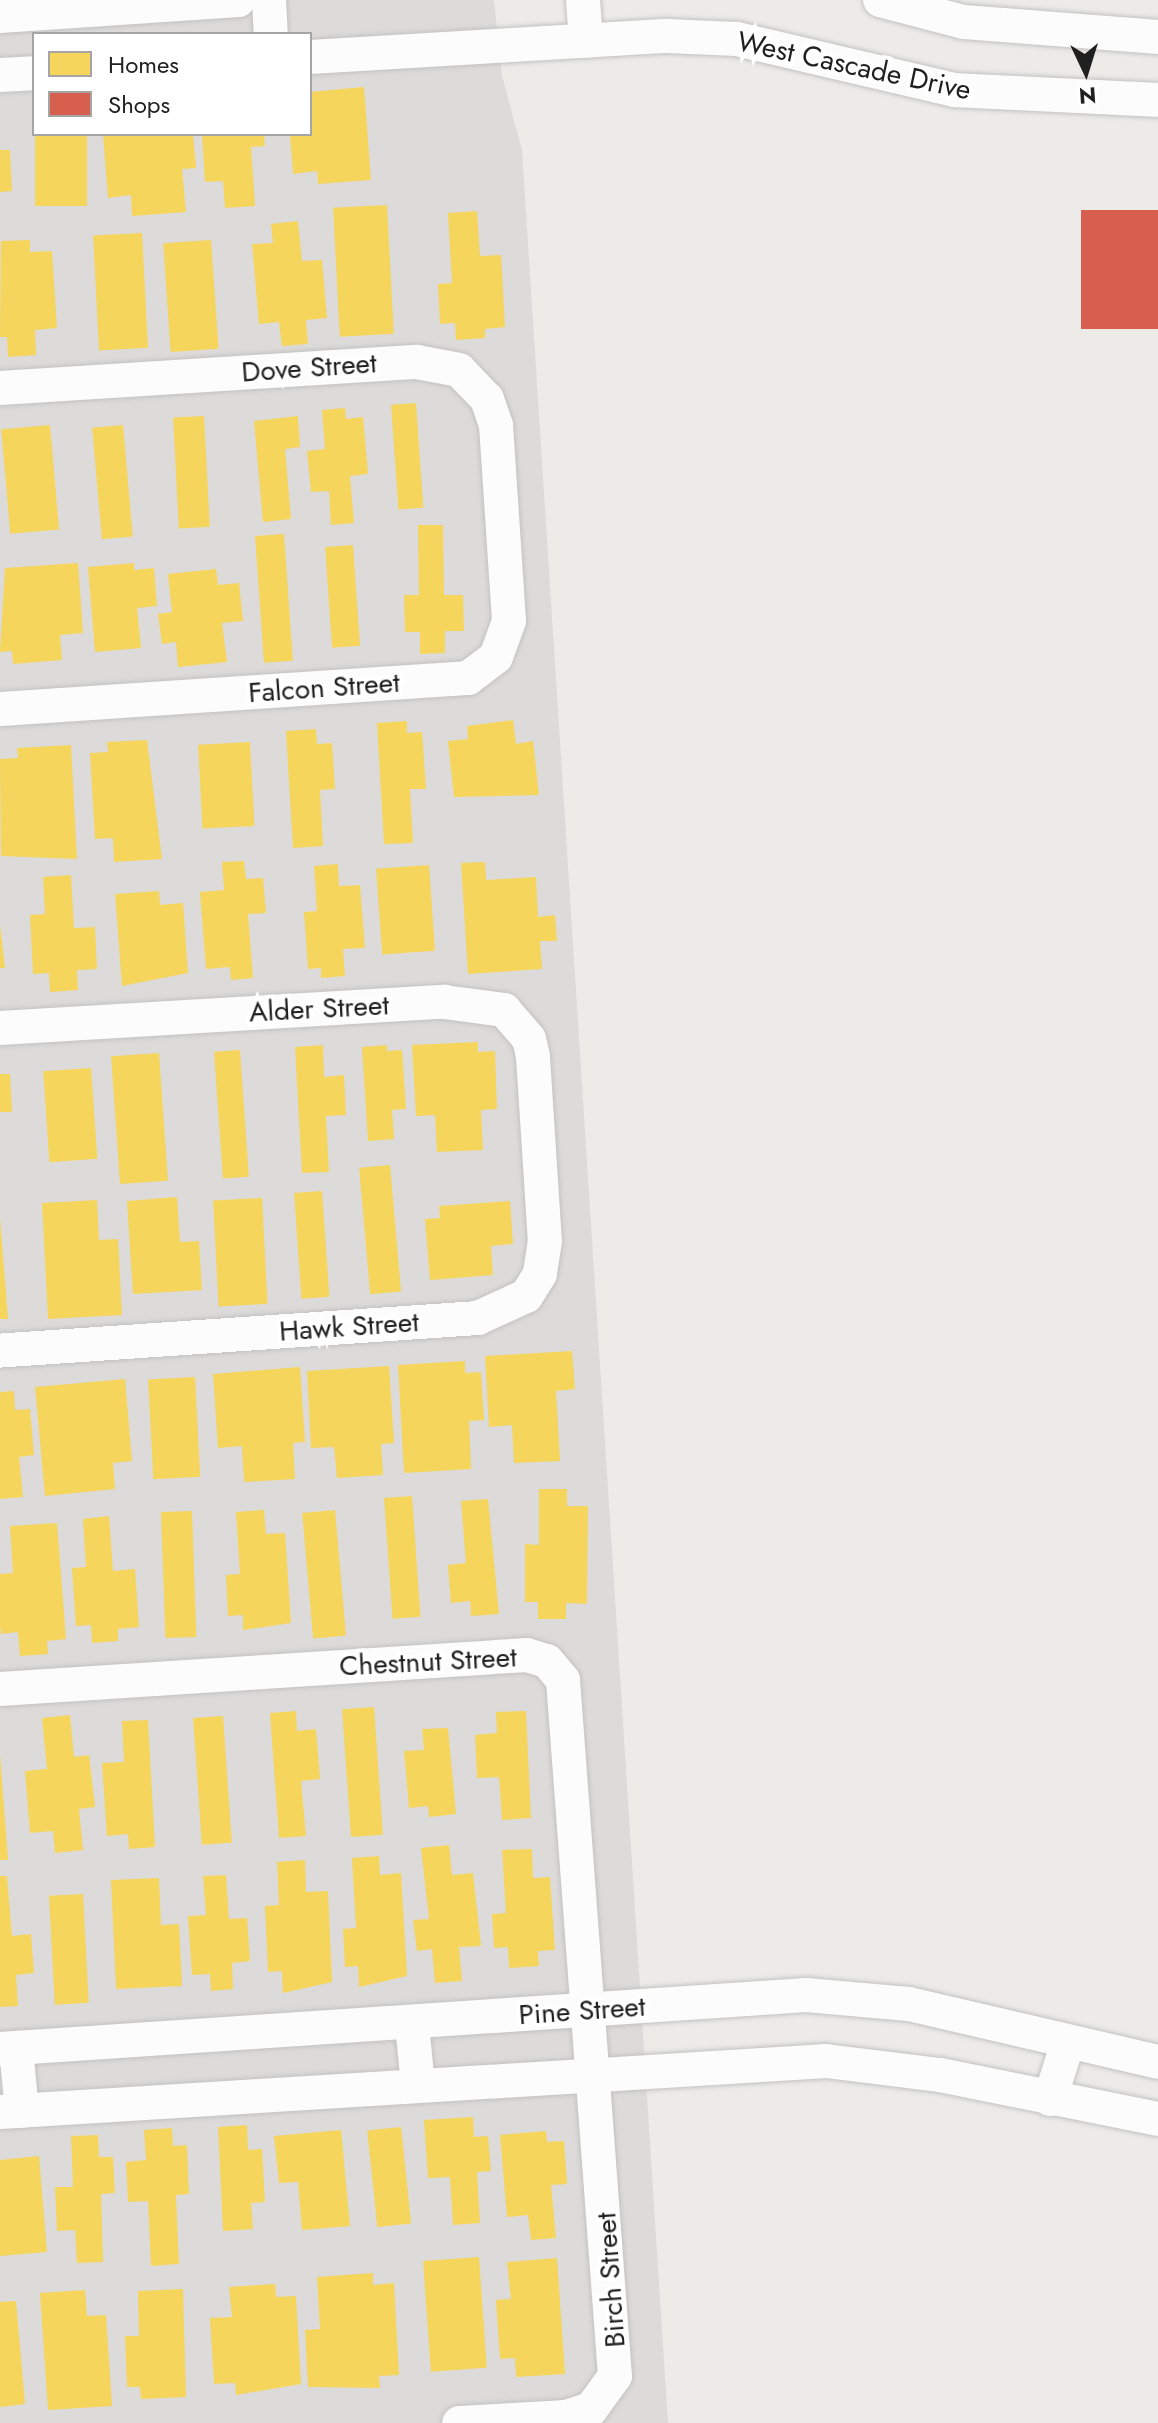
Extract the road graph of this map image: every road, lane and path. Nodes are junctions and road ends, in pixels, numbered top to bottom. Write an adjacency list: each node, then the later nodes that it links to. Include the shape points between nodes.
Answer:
1 (238, 0): 5 (street)
2 (269, 0): 6 (street)
3 (583, 0): 8 (street)
4 (880, 0): 7 (street, via 964,22)
5 (0, 16)
6 (271, 32)
7 (1158, 37)
8 (586, 41): 9 (street, West Cascade Drive); 12 (street, West Cascade Drive, via 737,39 955,90)
9 (312, 57)
10 (32, 73): 11 (street)
11 (0, 75)
12 (1158, 100)
13 (0, 388): 14 (street, Dove Street, via 441,363 475,382 487,399 496,425)
14 (502, 515): 15 (street, Falcon Street, via 507,635 485,671 468,678)
15 (0, 709)
16 (0, 1028): 17 (street, Alder Street, via 479,1003 504,1010 529,1039)
17 (538, 1134): 18 (street, Hawk Street, via 544,1262 526,1296 507,1311)
18 (0, 1351)
19 (0, 1689): 20 (street, Chestnut Street, via 527,1655 547,1661 570,1703)
20 (593, 2011): 21 (street, Pine Street); 22 (street, Pine Street, via 806,1995 909,2004); 25 (street, Birch Street)
21 (412, 2024): 23 (street, Pine Street); 26 (street)
22 (1068, 2042): 24 (street, Pine Street); 27 (street)
23 (8, 2049): 28 (street)
24 (1158, 2062)
25 (597, 2074): 26 (street); 27 (street, via 826,2061); 30 (street, Birch Street, via 615,2376 591,2409 567,2417)
26 (418, 2085): 28 (street)
27 (1050, 2099): 29 (street)
28 (11, 2112)
29 (1158, 2119)
30 (459, 2423)

